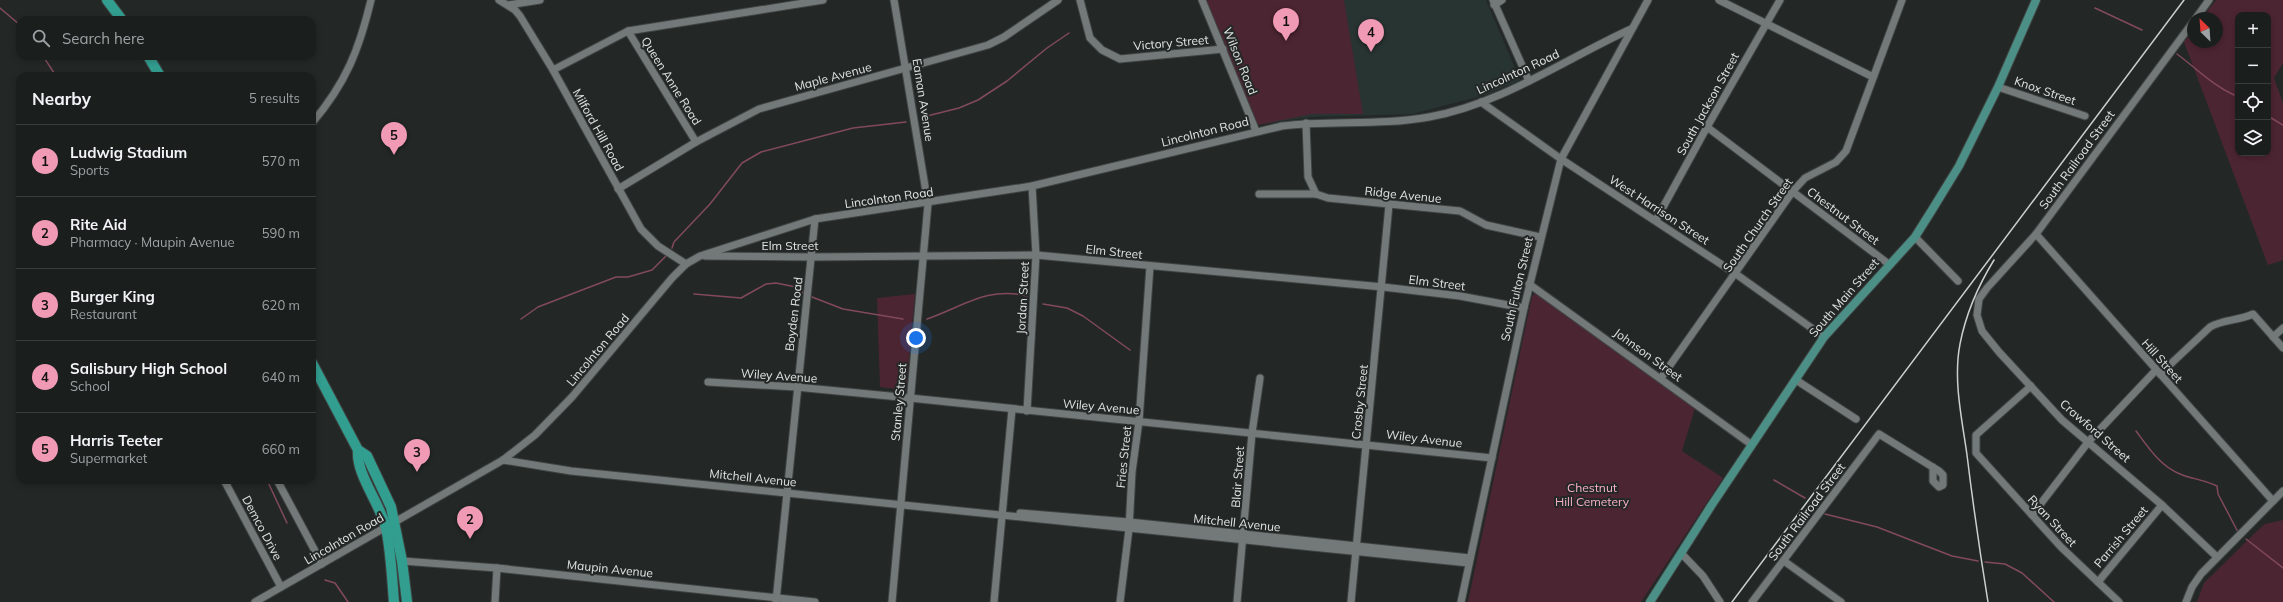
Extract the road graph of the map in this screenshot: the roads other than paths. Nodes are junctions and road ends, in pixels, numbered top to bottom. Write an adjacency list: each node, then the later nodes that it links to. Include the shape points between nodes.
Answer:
1 (107, 0): 21 (highway)
2 (371, 0): 36 (street, via 356,53 335,94)
3 (499, 0): 19 (street, Milford Hill Road)
4 (540, 0): 19 (street)
5 (823, 0): 25 (street)
6 (894, 0): 28 (street, Eaman Avenue)
7 (1058, 0): 28 (street, Maple Avenue, via 988,45)
8 (1080, 0): 26 (street, Victory Street, via 1090,38 1102,50 1120,59)
9 (1202, 0): 26 (street, Wilson Road)
10 (1502, 0): 17 (street)
11 (1648, 0): 23 (street, South Fulton Street)
12 (1719, 0): 22 (street)
13 (1780, 0): 22 (street, South Jackson Street)
14 (1902, 0): 31 (street, South Church Street)
15 (2036, 0): 33 (main road, South Main Street)
16 (2199, 0): 18 (street)
17 (1494, 2): 32 (street)
18 (2207, 3): 20 (street)
19 (508, 5): 29 (street, Milford Hill Road, via 520,16)
20 (2200, 12)
21 (119, 16)
22 (1766, 23): 31 (street); 38 (street, South Jackson Street)
23 (1631, 29): 32 (street, Lincolnton Road); 41 (street, South Fulton Street)
24 (2187, 30): 51 (street, South Railroad Street)
25 (628, 31): 29 (street); 40 (street, Queen Anne Road)
26 (1223, 49): 39 (street, Wilson Road)
27 (150, 60): 30 (highway)
28 (907, 68): 40 (street, Maple Avenue, via 759,109); 47 (street, Eaman Avenue)
29 (554, 70): 43 (street, Milford Hill Road)
30 (158, 72)
31 (1873, 77): 44 (street, South Church Street, via 1846,151 1836,162 1805,178)
32 (1528, 81): 34 (street, Lincolnton Road)
33 (1998, 86): 35 (street, Knox Street); 53 (main road, South Main Street, via 1959,166)
34 (1482, 102): 37 (street, Lincolnton Road, via 1431,117 1407,120 1365,124); 41 (street, West Harrison Street)
35 (2085, 116)
36 (316, 118)
37 (1306, 123): 39 (street, Lincolnton Road); 46 (street, via 1308,177)
38 (1706, 127): 44 (street, Chestnut Street); 50 (street, South Jackson Street)
39 (1256, 131): 42 (street, Lincolnton Road)
40 (696, 142): 43 (street, Maple Avenue)
41 (1561, 159): 50 (street, West Harrison Street); 52 (street, South Fulton Street)
42 (1032, 186): 47 (street, Lincolnton Road); 55 (street, Jordan Street)
43 (618, 189): 58 (street, Milford Hill Road, via 641,228 658,246)
44 (1793, 191): 59 (street, Chestnut Street); 61 (street, South Church Street)
45 (1259, 194): 46 (street, Ridge Avenue)
46 (1316, 194): 48 (street, Ridge Avenue, via 1328,198)
47 (928, 204): 49 (street, Lincolnton Road); 54 (street, Stanley Street)
48 (1389, 205): 52 (street, Ridge Avenue, via 1460,211 1486,224); 64 (street, Crosby Street)
49 (815, 219): 56 (street, Lincolnton Road); 57 (street, Boyden Road)
50 (1656, 220): 61 (street, West Harrison Street)
51 (2036, 234): 66 (street, South Railroad Street, via 1987,288 1979,299); 72 (street, Hill Street)
52 (1540, 237): 63 (street, South Fulton Street)
53 (1915, 237): 59 (main road, South Main Street); 62 (street)
54 (922, 255): 55 (street, Elm Street); 57 (street, Elm Street); 79 (street, Stanley Street)
55 (1036, 255): 60 (street, Elm Street); 81 (street, Jordan Street)
56 (700, 256): 57 (street, Elm Street); 58 (street, Lincolnton Road)
57 (812, 258): 78 (street, Boyden Road)
58 (686, 264): 90 (street, Lincolnton Road, via 572,398 535,435)
59 (1890, 265): 68 (main road, South Main Street)
60 (1150, 266): 64 (street, Elm Street); 83 (street, Fries Street)
61 (1736, 274): 68 (street, West Harrison Street); 74 (street, South Church Street)
62 (1958, 281)
63 (1529, 284): 65 (street, South Fulton Street); 74 (street, Johnson Street)
64 (1383, 287): 65 (street, Elm Street, via 1460,296); 86 (street, Crosby Street)
65 (1524, 308): 89 (street, South Fulton Street)
66 (1977, 309): 77 (street, Crawford Street, via 1982,331)
67 (2283, 328): 69 (street)
68 (1824, 337): 75 (main road, South Main Street)
69 (2273, 337): 70 (street); 72 (street, via 2253,314 2239,320 2220,321 2210,326)
70 (2283, 348)
71 (316, 371): 88 (highway)
72 (2158, 372): 85 (street); 96 (street, Hill Street)
73 (1260, 378): 84 (street, Blair Street)
74 (1662, 378): 87 (street, Johnson Street)
75 (1796, 380): 82 (street); 87 (main road, South Main Street)
76 (708, 382): 78 (street, Wiley Avenue)
77 (2031, 386): 85 (street, Crawford Street, via 2062,420); 99 (street, Ryan Street, via 1976,435 1975,449 1980,458)
78 (796, 387): 79 (street, Wiley Avenue); 95 (street, Boyden Road)
79 (910, 398): 80 (street, Wiley Avenue); 97 (street, Stanley Street)
80 (1012, 408): 81 (street, Wiley Avenue); 100 (street)
81 (1027, 411): 83 (street, Wiley Avenue)
82 (1856, 419)
83 (1139, 421): 84 (street, Wiley Avenue); 102 (street, Fries Street, via 1132,472)
84 (1252, 433): 86 (street, Wiley Avenue); 104 (street, Blair Street)
85 (2089, 442): 98 (street, Crawford Street); 99 (street)
86 (1367, 444): 89 (street, Wiley Avenue); 105 (street, Crosby Street)
87 (1752, 445): 106 (main road, South Main Street)
88 (358, 450): 101 (highway, via 367,456 391,507); 103 (highway, via 357,461)
89 (1492, 458): 108 (street, South Fulton Street)
90 (503, 460): 95 (street, Mitchell Avenue, via 571,471); 101 (street, Lincolnton Road)
91 (1934, 468): 110 (street, South Railroad Street, via 1879,434)
92 (226, 484): 114 (street, Demco Drive)
93 (279, 484): 111 (street)
94 (2283, 491): 96 (street)
95 (788, 492): 97 (street, Mitchell Avenue); 115 (street, Boyden Road)
96 (2273, 501): 107 (street)
97 (900, 505): 100 (street, Mitchell Avenue); 121 (street, Stanley Street)
98 (2162, 505): 107 (street, Crawford Street); 113 (street, Parrish Street)
99 (2032, 515): 113 (street, Ryan Street)
100 (1002, 516): 102 (street, Mitchell Avenue); 122 (street)
101 (395, 522): 103 (street, Lincolnton Road); 109 (highway)
102 (1129, 526): 104 (street, Mitchell Avenue); 123 (street, Fries Street)
103 (386, 528): 111 (street, Lincolnton Road); 117 (highway)
104 (1244, 538): 105 (street, Mitchell Avenue); 124 (street, Blair Street)
105 (1356, 549): 108 (street, Mitchell Avenue); 125 (street, Crosby Street)
106 (1681, 552): 127 (main road, South Main Street); 128 (street, via 1703,576)
107 (2217, 558): 132 (street, via 2195,581)
108 (1470, 560): 126 (street, South Fulton Street)
109 (402, 561): 112 (street, Maupin Avenue); 118 (highway)
110 (1784, 561): 129 (street, South Railroad Street); 130 (street)
111 (322, 564): 114 (street, Lincolnton Road)
112 (497, 568): 115 (street, Maupin Avenue); 119 (street)
113 (2098, 582): 131 (street, Ryan Street)
114 (281, 587): 116 (street, Lincolnton Road)
115 (776, 600): 120 (street, Maupin Avenue)
116 (254, 602)
117 (394, 602)
118 (407, 602)
119 (495, 602)
120 (815, 602)
121 (892, 602)
122 (994, 602)
123 (1120, 602)
124 (1237, 602)
125 (1351, 602)
126 (1461, 602)
127 (1650, 602)
128 (1720, 602)
129 (1752, 602)
130 (1841, 602)
131 (2119, 602)
132 (2186, 602)

